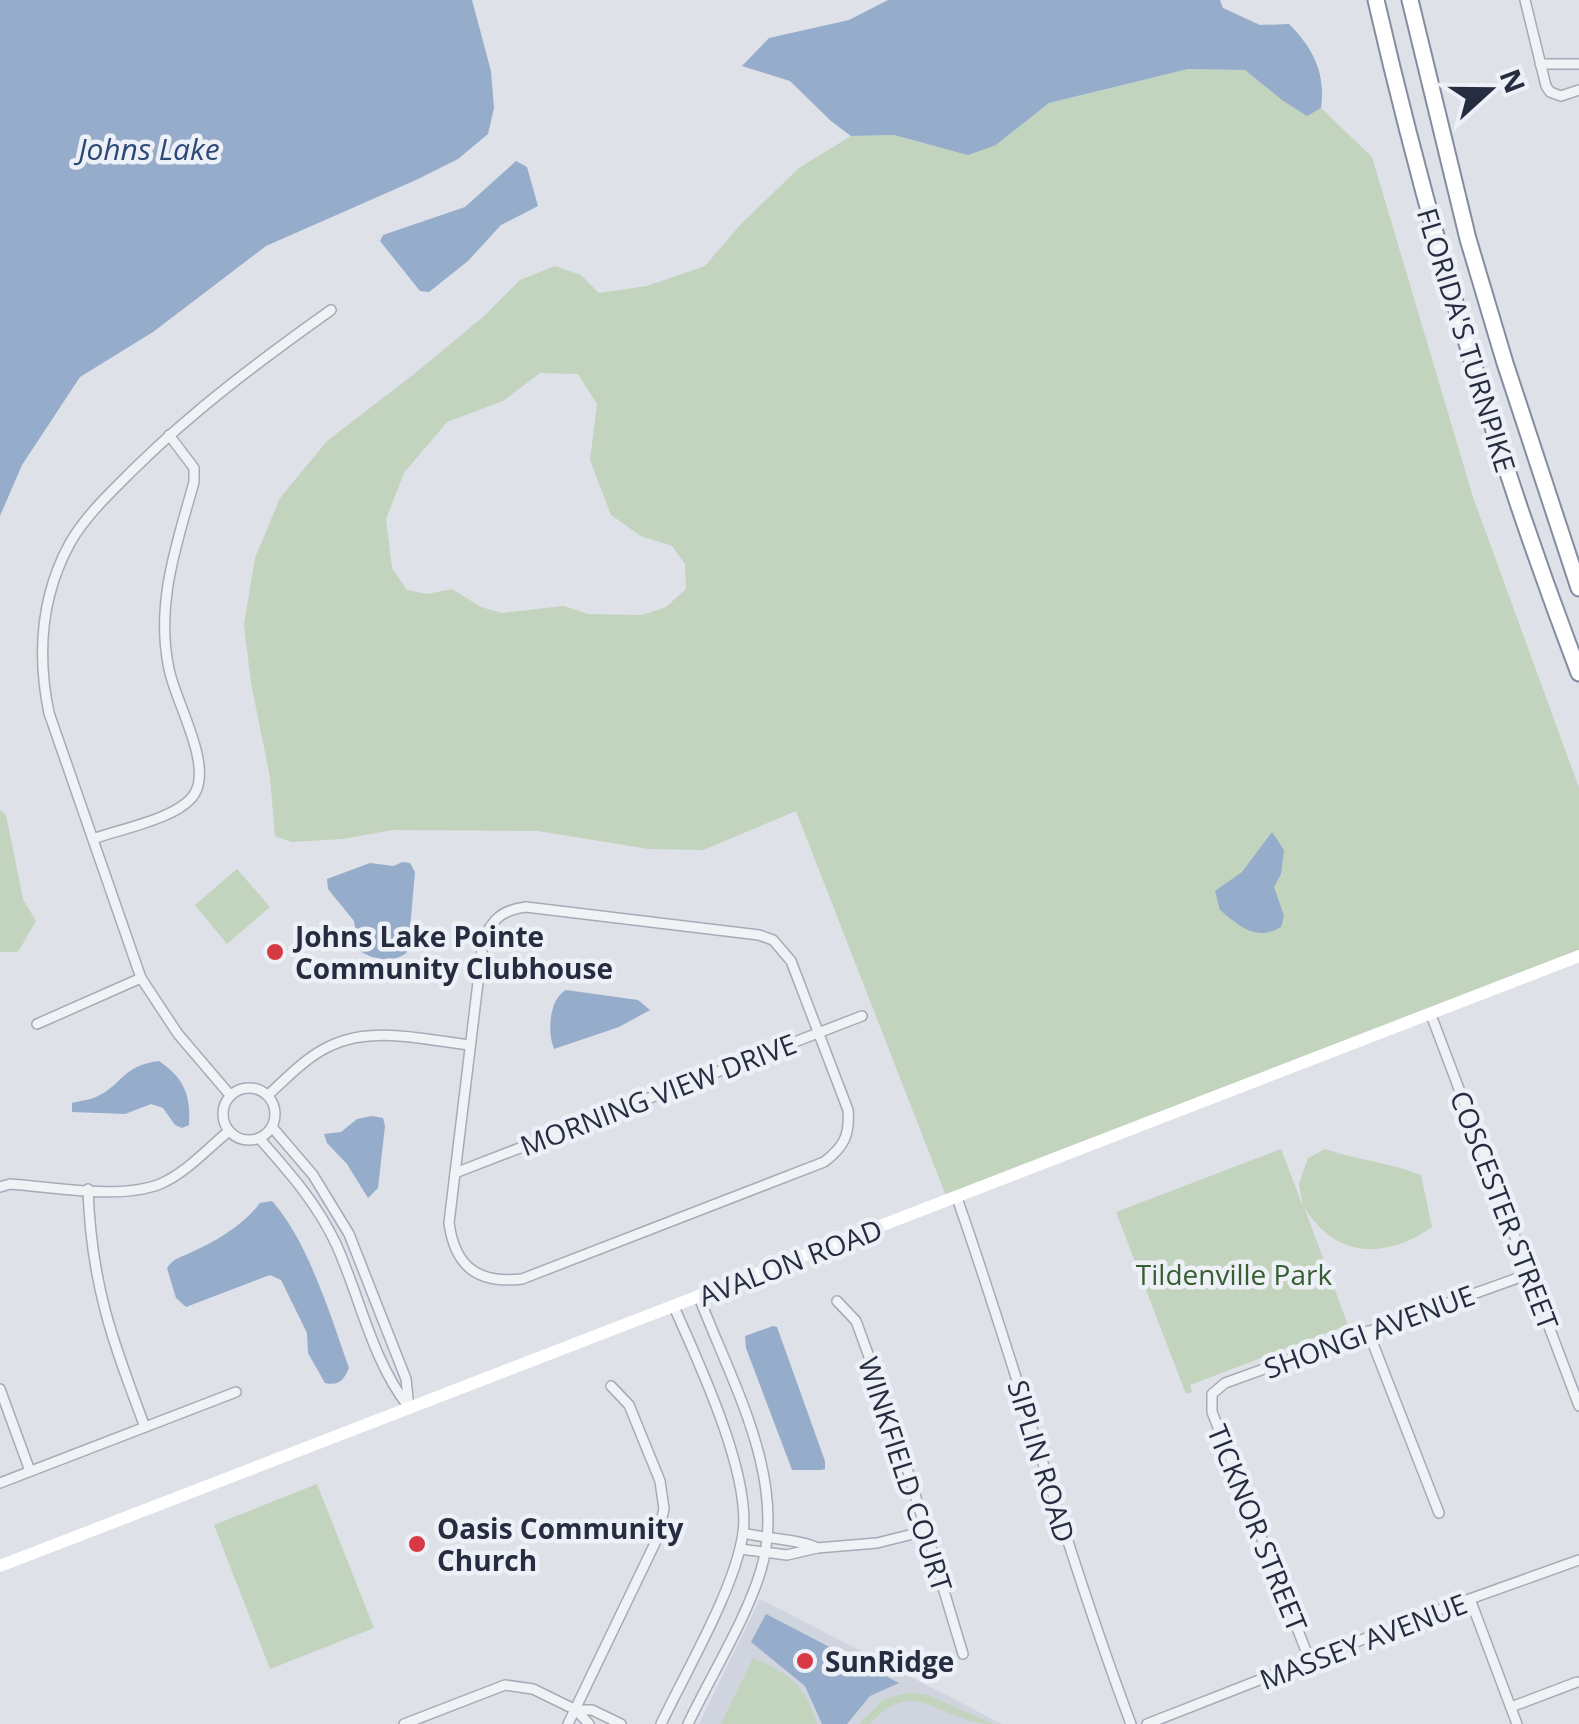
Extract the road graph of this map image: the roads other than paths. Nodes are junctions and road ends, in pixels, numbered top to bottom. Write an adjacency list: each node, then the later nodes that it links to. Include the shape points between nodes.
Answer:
1 (1376, 0): 10 (highway, FLORIDA'S TURNPIKE, via 1474,373)
2 (1410, 0): 9 (highway, FLORIDA'S TURNPIKE, via 1468,240)
3 (1525, 0): 4 (street)
4 (1540, 64): 5 (street); 6 (street, via 1550,92)
5 (1579, 64)
6 (1579, 90)
7 (331, 310): 8 (street)
8 (169, 434): 11 (street, via 71,541 52,583 42,634 49,713); 11 (street, via 194,468 167,579 164,644 198,758 198,788 176,811)
9 (1579, 588)
10 (1579, 673)
11 (92, 838): 13 (street)
12 (1579, 956): 14 (main road, AVALON ROAD)
13 (141, 978): 16 (street); 19 (street)
14 (1430, 1014): 27 (main road, AVALON ROAD); 30 (street, COSCESTER STREET)
15 (862, 1016): 17 (street, MORNING VIEW DRIVE)
16 (37, 1024)
17 (818, 1032): 18 (street, via 791,961 773,940 526,907 500,914 489,926); 24 (street, MORNING VIEW DRIVE); 24 (street, via 850,1127 824,1162 505,1281 473,1271 451,1241)
18 (470, 1045): 20 (street, via 348,1038 313,1056); 24 (street)
19 (230, 1094): 20 (street, via 249,1087); 22 (street, via 222,1115)
20 (268, 1095): 21 (street)
21 (272, 1127): 23 (street); 28 (street, via 335,1206)
22 (229, 1131): 23 (street); 26 (street, via 160,1184)
23 (259, 1138): 29 (street, via 304,1189)
24 (455, 1173)
25 (0, 1187): 26 (street)
26 (88, 1189): 41 (street, via 98,1291)
27 (957, 1198): 31 (main road, AVALON ROAD); 65 (street, SIPLIN ROAD, via 1088,1610)
28 (364, 1268): 29 (street); 40 (street, via 406,1378)
29 (349, 1274): 40 (street, via 390,1384)
30 (1530, 1274): 34 (street, SHONGI AVENUE); 39 (street, COSCESTER STREET)
31 (698, 1297): 33 (main road, AVALON ROAD); 47 (street, via 760,1457)
32 (837, 1301): 45 (street, WINKFIELD COURT, via 856,1321)
33 (674, 1306): 40 (main road, AVALON ROAD); 46 (street, via 738,1468)
34 (1368, 1331): 38 (street, SHONGI AVENUE); 44 (street)
35 (611, 1386): 58 (street, via 629,1405 660,1481 664,1509 657,1538)
36 (0, 1389): 42 (street)
37 (236, 1392): 41 (street)
38 (1212, 1394): 55 (street, TICKNOR STREET, via 1212,1412)
39 (1579, 1406)
40 (409, 1408): 52 (main road, AVALON ROAD)
41 (145, 1427): 42 (street)
42 (30, 1471): 43 (street)
43 (0, 1483)
44 (1439, 1513)
45 (925, 1532): 48 (street); 54 (street, WINKFIELD COURT)
46 (743, 1534): 47 (street); 49 (street)
47 (767, 1540): 48 (street); 50 (street)
48 (817, 1548): 50 (street)
49 (740, 1550): 50 (street); 63 (street)
50 (765, 1553): 64 (street)
51 (1579, 1560): 53 (street, MASSEY AVENUE)
52 (0, 1566)
53 (1470, 1600): 55 (street, MASSEY AVENUE); 57 (street)
54 (962, 1654)
55 (1310, 1661): 66 (street, MASSEY AVENUE)
56 (1577, 1682): 57 (street)
57 (1511, 1707): 67 (street)
58 (576, 1710): 59 (street, via 533,1689 506,1685); 60 (street); 61 (street); 62 (street)
59 (404, 1724)
60 (568, 1724)
61 (589, 1724)
62 (619, 1724)
63 (660, 1724)
64 (688, 1724)
65 (1131, 1724)
66 (1147, 1724)
67 (1518, 1724)

